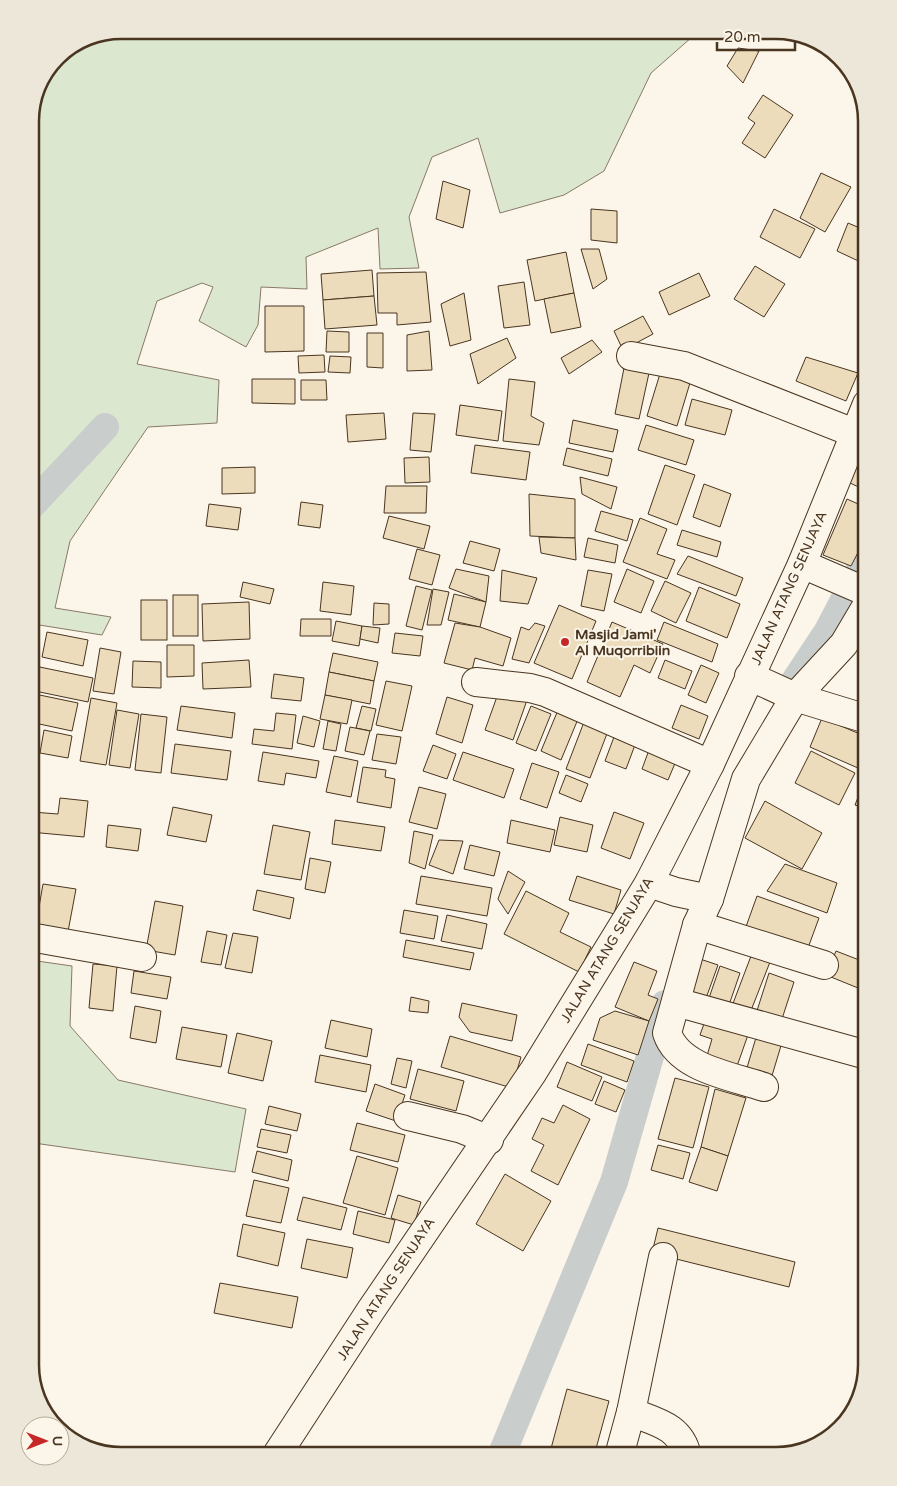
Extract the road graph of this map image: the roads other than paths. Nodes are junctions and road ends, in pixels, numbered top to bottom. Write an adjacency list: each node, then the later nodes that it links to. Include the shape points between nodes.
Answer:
1 (631, 356): 3 (street, via 684,366)
2 (858, 424): 3 (street, JALAN ATANG SENJAYA)
3 (854, 433): 4 (street, JALAN ATANG SENJAYA)
4 (802, 564): 5 (street, via 834,577); 7 (street, JALAN ATANG SENJAYA)
5 (858, 592)
6 (858, 612): 9 (street, via 844,644)
7 (754, 678): 9 (street); 11 (street, JALAN ATANG SENJAYA)
8 (476, 682): 11 (street, via 545,692)
9 (792, 696): 10 (street); 13 (street, via 746,779)
10 (858, 716)
11 (710, 764): 12 (street, JALAN ATANG SENJAYA)
12 (649, 882): 13 (street); 22 (street, JALAN ATANG SENJAYA)
13 (707, 899): 14 (street)
14 (697, 925): 17 (street); 18 (street)
15 (39, 939): 16 (street)
16 (142, 957)
17 (824, 965)
18 (676, 1002): 19 (street); 20 (street, via 667,1033 686,1058 700,1066)
19 (858, 1053)
20 (764, 1087)
21 (408, 1116): 22 (street, via 462,1129)
22 (489, 1140): 25 (street, JALAN ATANG SENJAYA, via 444,1200)
23 (663, 1257): 24 (street)
24 (631, 1412): 26 (street); 27 (street, via 671,1428)
25 (282, 1447)
26 (621, 1447)
27 (685, 1447)

